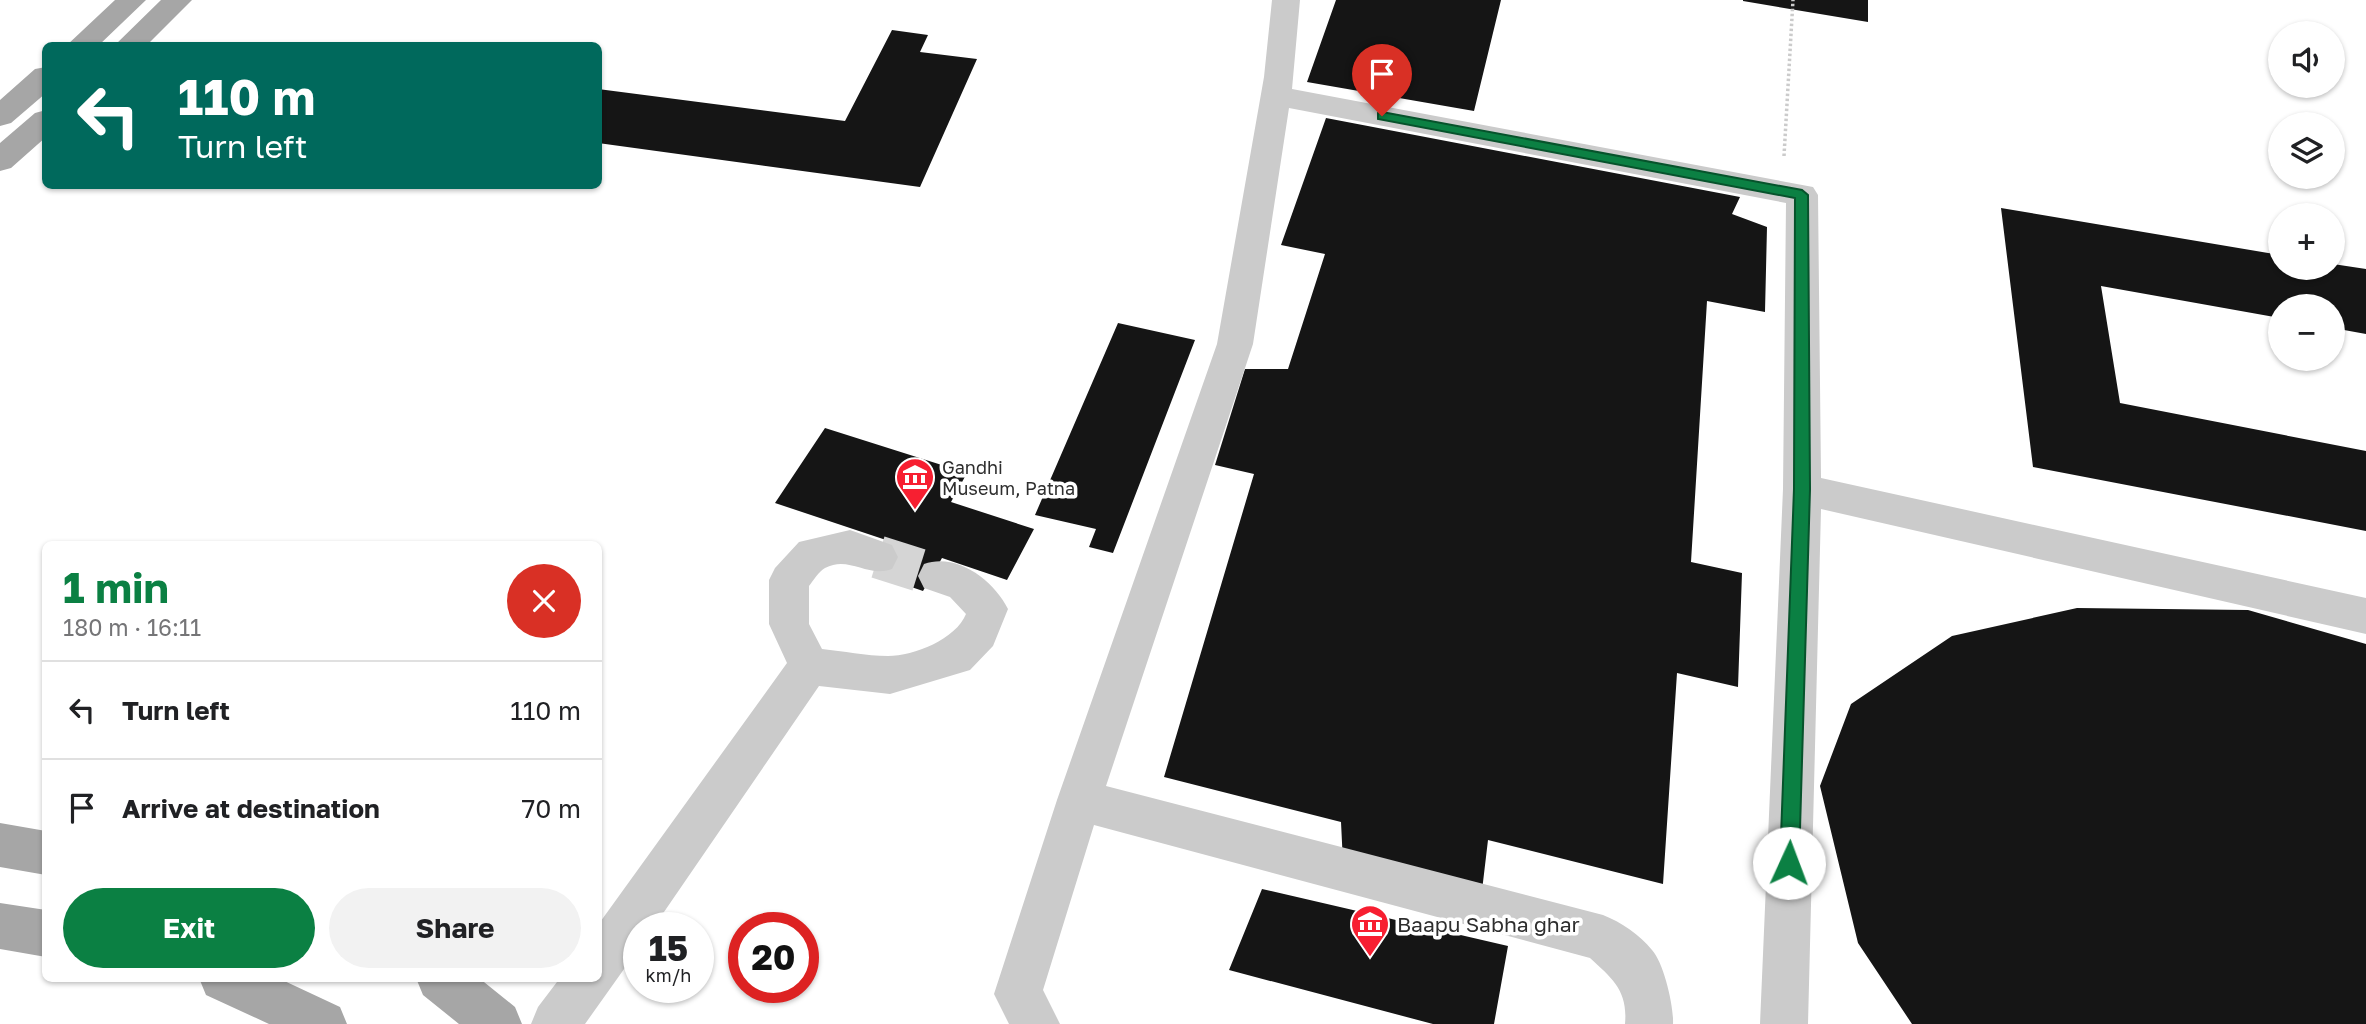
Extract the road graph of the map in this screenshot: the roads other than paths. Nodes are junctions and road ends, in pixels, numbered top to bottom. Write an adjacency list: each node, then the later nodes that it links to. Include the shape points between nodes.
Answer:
1 (132, 0): 4 (main road)
2 (178, 0): 5 (main road)
3 (1286, 0): 7 (lane)
4 (85, 42)
5 (132, 42)
6 (42, 79): 8 (main road)
7 (1276, 96): 11 (lane, via 1802,195); 16 (lane, via 1236,344)
8 (0, 116)
9 (42, 123): 10 (main road)
10 (0, 160)
11 (1802, 489): 14 (lane); 30 (lane)
12 (878, 557): 15 (lane, via 850,547 813,554 789,580 789,624)
13 (938, 576): 15 (lane, via 964,585 988,609 979,633 955,657 890,675)
14 (2366, 616)
15 (809, 666): 21 (lane)
16 (1079, 800): 28 (lane, via 1018,994); 29 (lane, via 1603,938 1637,968 1650,1011)
17 (0, 845): 18 (main road)
18 (42, 852)
19 (0, 926): 20 (main road)
20 (42, 933)
21 (602, 961)
22 (232, 982): 25 (main road)
23 (445, 982): 26 (main road)
24 (587, 982): 27 (lane)
25 (323, 1024)
26 (498, 1024)
27 (555, 1024)
28 (1035, 1024)
29 (1649, 1024)
30 (1784, 1024)

